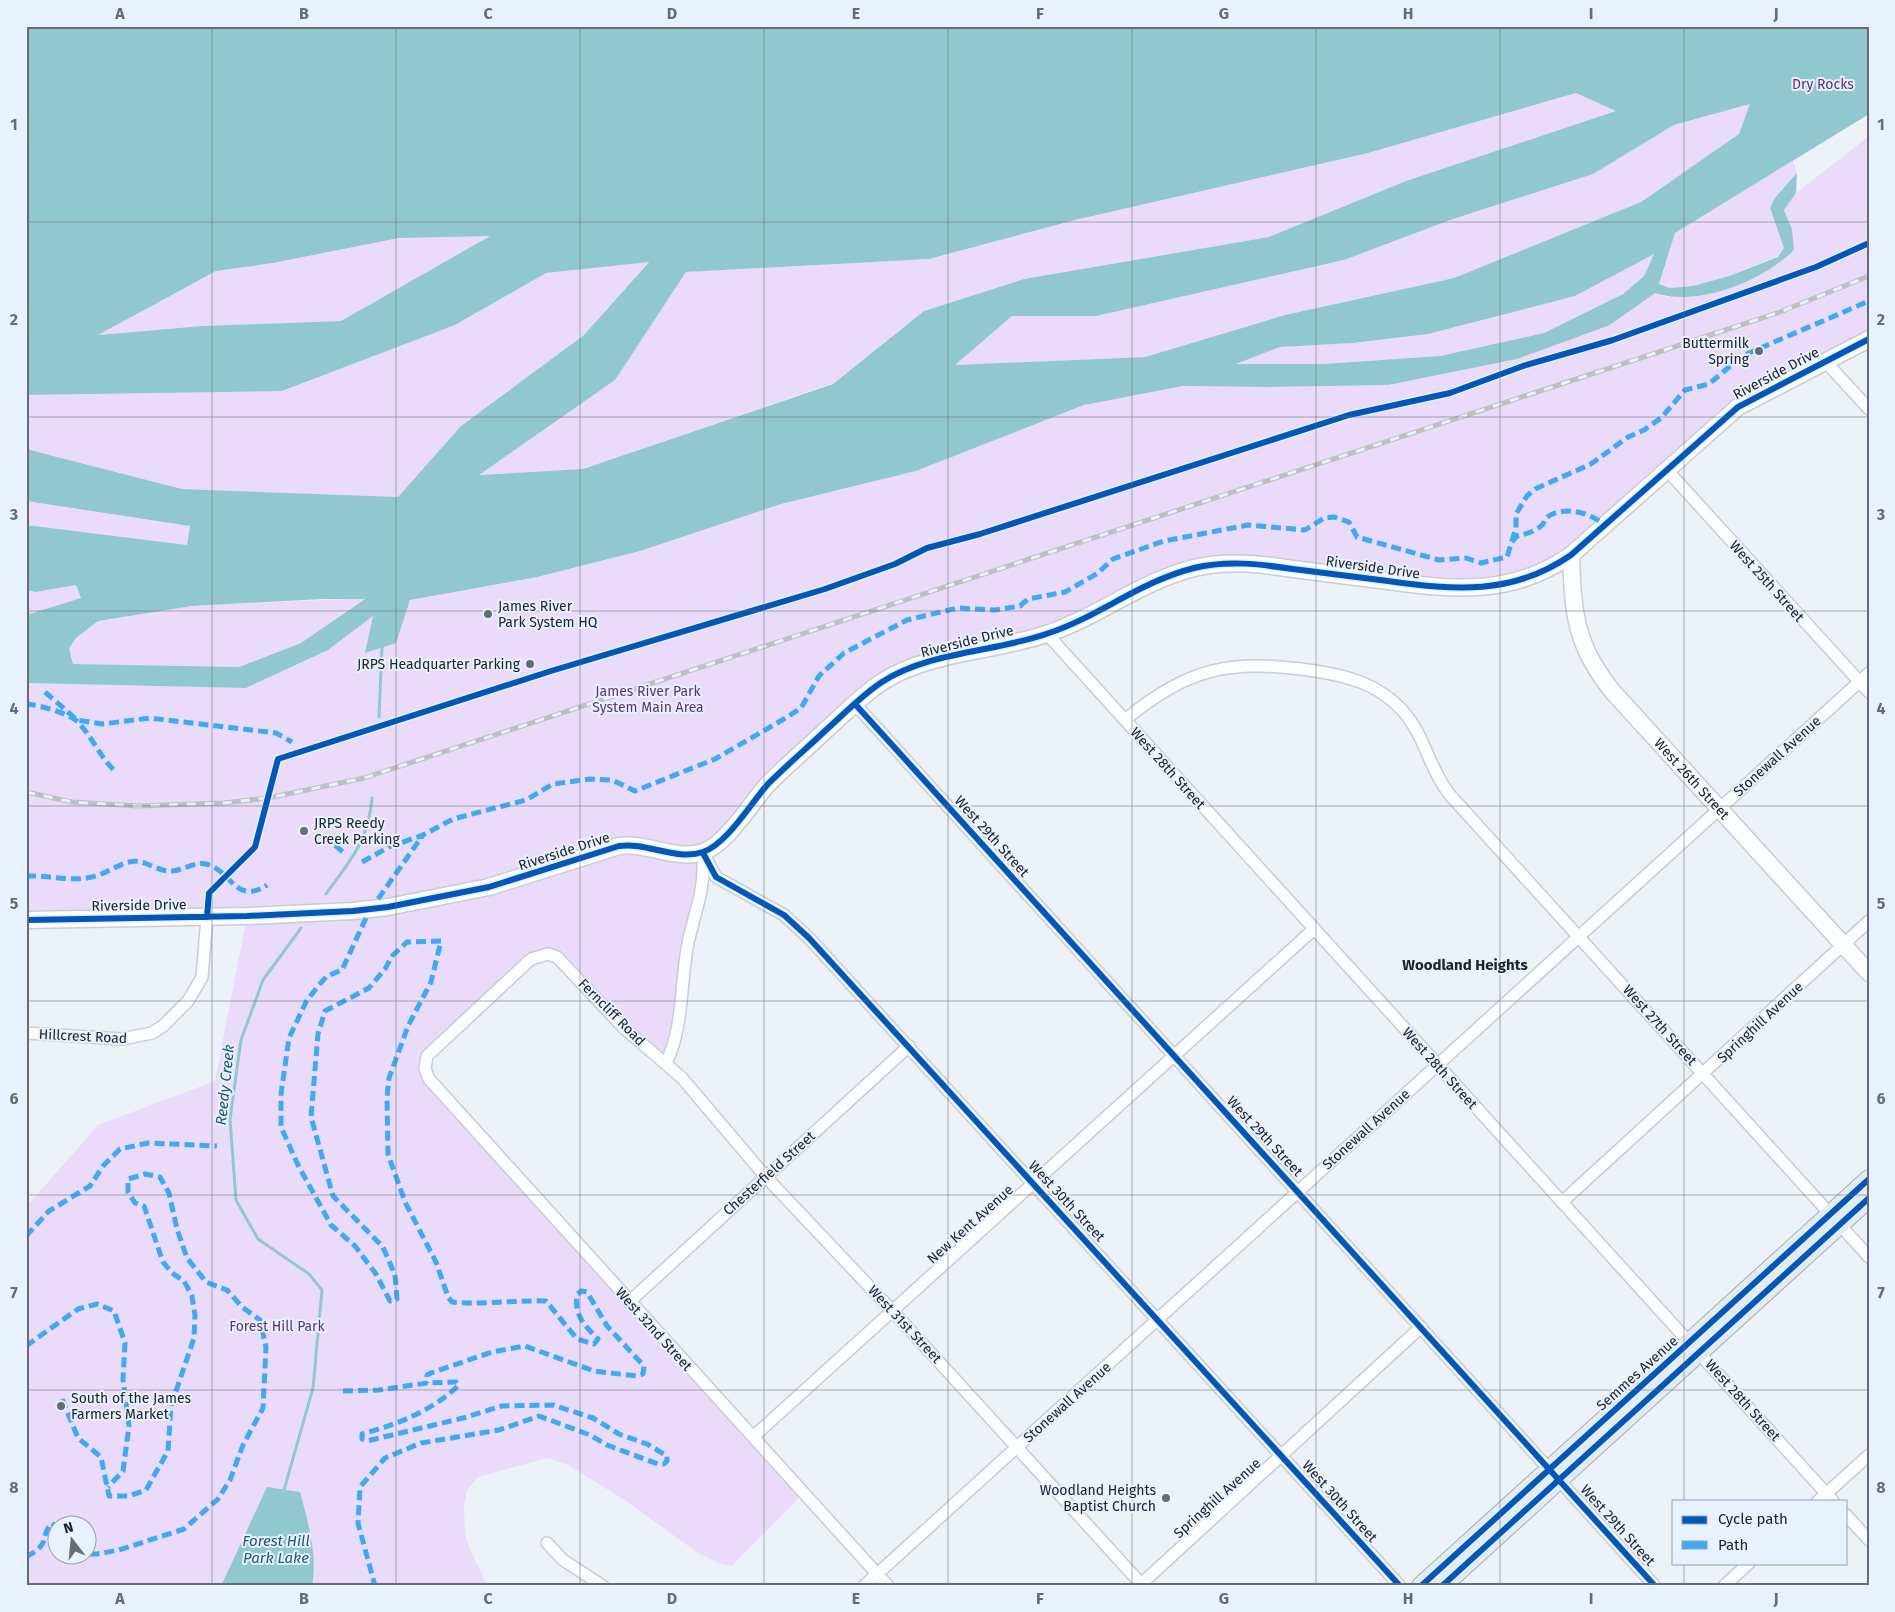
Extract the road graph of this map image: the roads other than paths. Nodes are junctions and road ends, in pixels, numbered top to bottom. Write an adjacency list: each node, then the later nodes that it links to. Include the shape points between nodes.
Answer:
1 (1869, 339): 2 (street, Riverside Drive)
2 (1825, 361): 3 (street); 4 (street, Riverside Drive, via 1738,407)
3 (1869, 409)
4 (1666, 469): 5 (street, Riverside Drive); 8 (street, West 25th Street)
5 (1570, 555): 6 (street, Riverside Drive, via 1524,579 1465,589 1444,589 1260,564 1210,565 1155,581); 12 (street, West 26th Street, via 1576,622 1593,664 1613,692)
6 (1047, 634): 10 (street, Riverside Drive, via 902,672); 11 (street, West 28th Street)
7 (1869, 673): 8 (street, Stonewall Avenue)
8 (1859, 681): 9 (street, West 25th Street); 12 (street, Stonewall Avenue)
9 (1869, 692)
10 (854, 704): 13 (street, Riverside Drive, via 771,782 718,843); 23 (street, West 29th Street)
11 (1126, 720): 17 (street, West 28th Street); 18 (street, West 27th Street, via 1166,689 1205,672 1226,667 1277,665 1345,676 1382,692 1419,732 1438,779 1450,795)
12 (1718, 809): 18 (street, Stonewall Avenue); 19 (street, West 26th Street)
13 (703, 852): 14 (street, Riverside Drive, via 680,854 648,846 626,846 489,887 422,901 353,911); 22 (street, West 30th Street, via 716,877 770,906 795,924); 24 (street, via 703,883 687,951 678,1034)
14 (207, 917): 15 (street, Riverside Drive); 21 (street, Hillcrest Road, via 202,977 188,1001 158,1030 122,1040)
15 (26, 920)
16 (1869, 921): 19 (street, Springhill Avenue)
17 (1314, 929): 23 (street, New Kent Avenue); 25 (street, West 28th Street)
18 (1579, 936): 25 (street, Stonewall Avenue); 27 (street, West 27th Street)
19 (1843, 946): 20 (street, West 26th Street); 27 (street, Springhill Avenue)
20 (1869, 973)
21 (26, 1032)
22 (909, 1046): 28 (street, Chesterfield Street); 30 (street, West 30th Street)
23 (1173, 1054): 30 (street, New Kent Avenue); 31 (street, West 29th Street)
24 (666, 1063): 26 (street, Ferncliff Road, via 624,1028 561,960 548,954 536,956 526,963 427,1056); 28 (street, West 31st Street)
25 (1438, 1064): 31 (street, Stonewall Avenue); 33 (street, West 28th Street)
26 (425, 1069): 36 (street, West 32nd Street, via 433,1084)
27 (1704, 1074): 33 (street, Springhill Avenue); 34 (street, West 27th Street)
28 (765, 1176): 36 (street, Chesterfield Street); 37 (street, West 31st Street)
29 (1869, 1179): 34 (main road, Semmes Avenue)
30 (1033, 1183): 37 (street, New Kent Avenue); 38 (street, West 30th Street)
31 (1299, 1191): 38 (street, Stonewall Avenue); 39 (street, West 29th Street)
32 (1869, 1198): 34 (main road, Semmes Avenue)
33 (1562, 1202): 40 (street, West 28th Street)
34 (1835, 1219): 35 (street, West 27th Street); 40 (main road, Semmes Avenue)
35 (1869, 1257)
36 (629, 1302): 41 (street, West 32nd Street)
37 (893, 1311): 41 (street, New Kent Avenue); 42 (street, West 31st Street)
38 (1158, 1319): 42 (street, Stonewall Avenue); 44 (street, West 30th Street)
39 (1421, 1327): 44 (street, Springhill Avenue); 45 (street, West 29th Street)
40 (1695, 1346): 45 (main road, Semmes Avenue); 46 (street, West 28th Street)
41 (753, 1437): 51 (street, West 32nd Street)
42 (1018, 1447): 51 (street, Stonewall Avenue); 52 (street, West 31st Street)
43 (1869, 1455): 46 (street)
44 (1282, 1456): 52 (street, Springhill Avenue); 56 (street, West 30th Street)
45 (1555, 1474): 57 (main road, Semmes Avenue); 58 (main road, Semmes Avenue); 59 (street, West 29th Street)
46 (1826, 1498)
47 (1848, 1517): 48 (street)
48 (1869, 1540)
49 (547, 1544): 53 (street, via 563,1560)
50 (1748, 1564): 60 (street)
51 (877, 1574): 54 (street, Stonewall Avenue); 55 (street, West 32nd Street)
52 (1141, 1585)
53 (603, 1586)
54 (864, 1586)
55 (888, 1586)
56 (1400, 1586)
57 (1421, 1586)
58 (1442, 1586)
59 (1655, 1586)
60 (1724, 1586)

